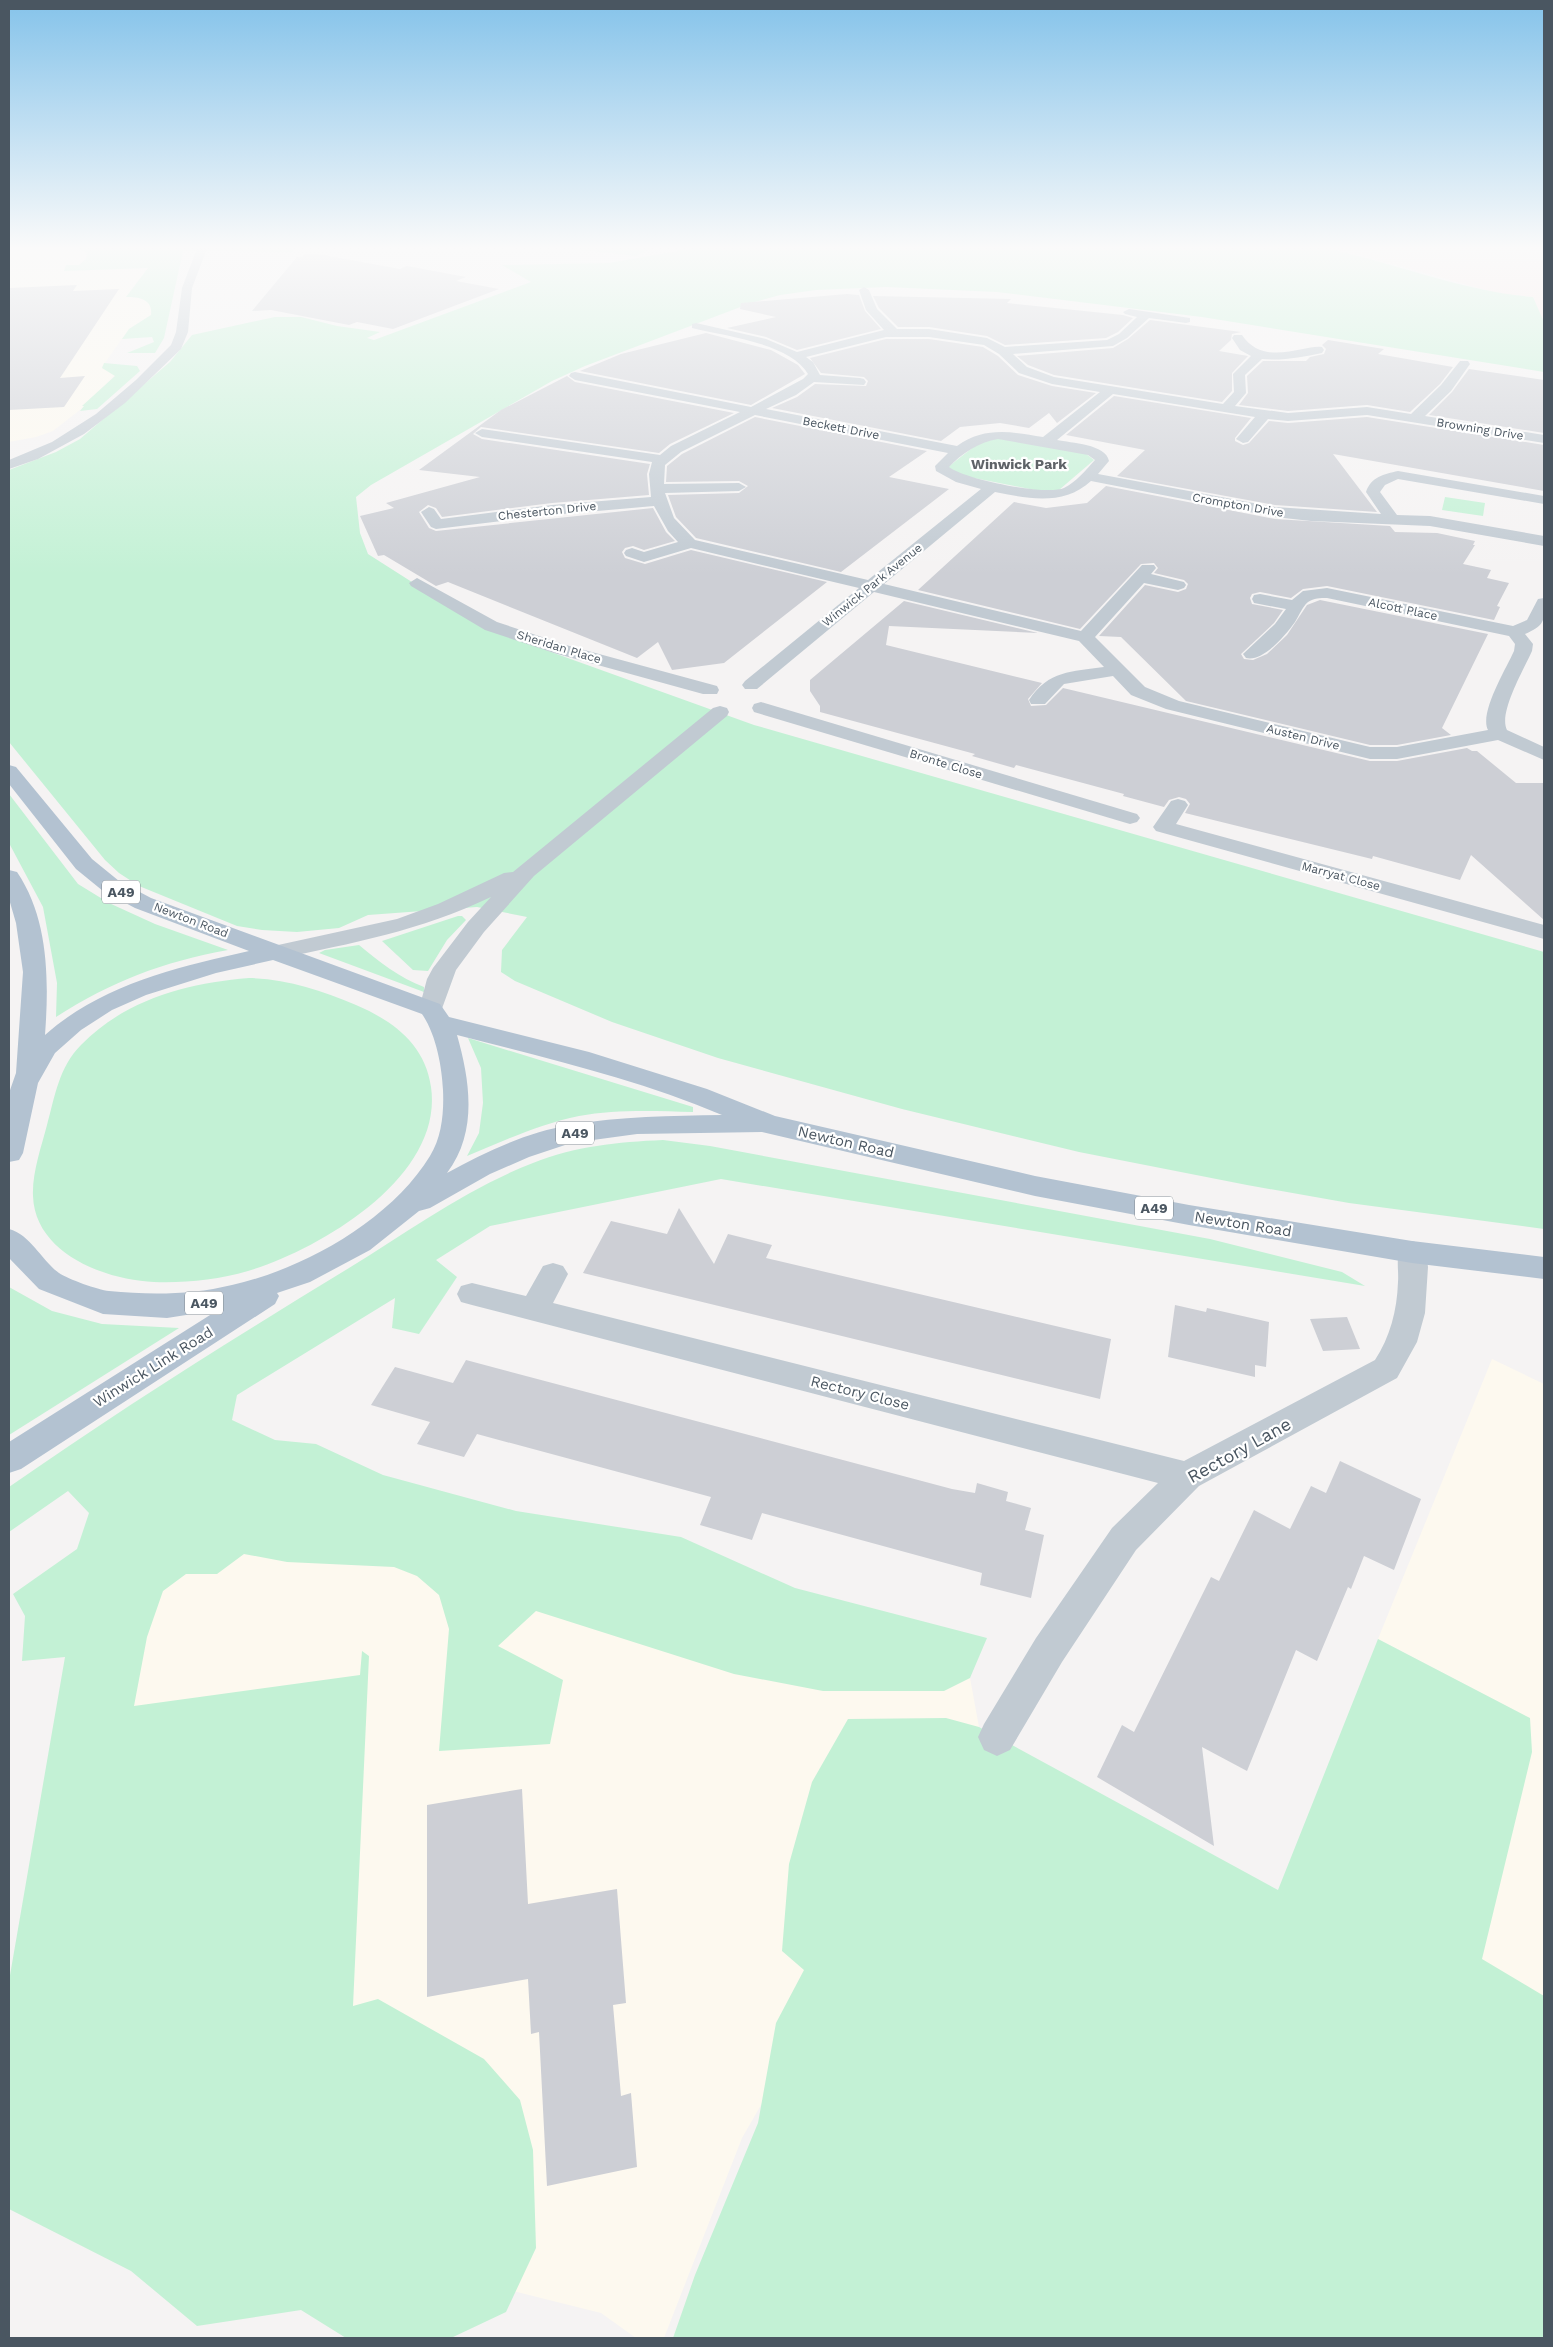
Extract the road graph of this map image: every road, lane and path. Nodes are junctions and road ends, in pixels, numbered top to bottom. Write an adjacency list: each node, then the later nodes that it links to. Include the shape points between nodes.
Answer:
1 (167, 356): 21 (street, via 85,429)
2 (795, 356): 9 (street, via 813,369)
3 (1008, 356): 12 (street, Browning Drive, via 1031,374)
4 (1276, 356): 5 (street)
5 (1258, 357): 13 (street, via 1239,374 1240,394)
6 (1450, 362): 7 (street)
7 (1464, 364): 8 (street); 16 (street, Browning Drive, via 1446,388)
8 (1478, 366)
9 (812, 378): 11 (street); 14 (street)
10 (562, 382): 14 (street, Beckett Drive, via 581,373)
11 (862, 382)
12 (1111, 389): 13 (street, Browning Drive); 20 (street)
13 (1226, 409): 15 (street, Browning Drive)
14 (750, 411): 22 (street, Beckett Drive); 24 (street)
15 (1265, 416): 16 (street, Browning Drive, via 1359,411); 19 (street)
16 (1415, 418): 18 (street, Browning Drive)
17 (481, 433): 24 (street)
18 (1544, 439)
19 (1243, 440)
20 (1046, 442): 22 (street, via 990,435 976,439); 26 (street, via 1098,455 1102,461)
21 (47, 449): 23 (street); 25 (street)
22 (959, 451): 28 (street, via 942,465 943,472)
23 (9, 457)
24 (661, 459): 29 (street, via 657,467)
25 (9, 465)
26 (1087, 476): 28 (street, via 1069,491 1055,495); 31 (street, Crompton Drive, via 1275,512 1321,517)
27 (741, 486): 29 (street, Chesterton Drive)
28 (993, 486): 38 (street, Winwick Park Avenue)
29 (657, 495): 32 (street, Chesterton Drive, via 587,506); 34 (street, via 667,517)
30 (1544, 500): 31 (street, via 1398,475 1383,479 1373,492)
31 (1391, 518): 33 (street, Crompton Drive, via 1448,524)
32 (428, 521)
33 (1544, 541)
34 (690, 543): 35 (street); 38 (street)
35 (642, 557)
36 (417, 583): 46 (street, Sheridan Place, via 492,626 560,650)
37 (1178, 585): 43 (street, via 1144,572)
38 (871, 586): 43 (street); 46 (street, Winwick Park Avenue)
39 (1260, 599): 41 (street)
40 (1544, 603): 42 (street, via 1534,623)
41 (1295, 606): 42 (street, Alcott Place, via 1306,595 1327,593); 44 (street, Alcott Place, via 1282,627)
42 (1515, 632): 49 (street, via 1524,644 1523,651 1496,711 1495,726)
43 (1085, 637): 45 (street, Austen Drive)
44 (1252, 654)
45 (1117, 670): 47 (street, via 1058,680); 49 (street, Austen Drive, via 1138,691 1159,701 1358,751 1397,753)
46 (730, 686): 48 (street, via 704,700 706,705); 48 (street, via 765,691 768,695 768,700)
47 (1038, 700)
48 (741, 712): 53 (street, Bronte Close); 54 (street)
49 (1500, 734): 50 (street)
50 (1544, 754)
51 (9, 771): 57 (main road, Newton Road / A49, via 84,864 111,886 144,903)
52 (1178, 804): 56 (street, Marryat Close, via 1163,827)
53 (1130, 818)
54 (526, 871): 57 (street, via 407,923); 58 (street, via 445,968 439,979)
55 (9, 877): 59 (main road, via 23,908 34,968 35,1018)
56 (1544, 932)
57 (277, 952): 58 (main road, A49); 59 (main road, via 161,981 120,997 66,1030 51,1043)
58 (436, 1016): 60 (main road, Newton Road / A49, via 698,1094); 62 (main road, A49, via 455,1074 455,1122 442,1159 431,1178)
59 (28, 1076): 61 (main road)
60 (768, 1124): 62 (main road, Newton Road / A49, via 637,1125 569,1134 480,1167); 64 (main road, Newton Road / A49, via 1035,1186)
61 (9, 1152)
62 (399, 1214): 67 (main road, A49, via 355,1246)
63 (9, 1240): 67 (main road, A49, via 34,1270 50,1281 112,1303 202,1304 239,1296)
64 (1412, 1252): 65 (main road, Newton Road / A49); 71 (street, Rectory Lane, via 1414,1277 1410,1313 1401,1346 1386,1369)
65 (1544, 1268)
66 (553, 1274): 69 (street)
67 (297, 1276): 70 (main road, Winwick Link Road / A49)
68 (472, 1294): 69 (street, Rectory Close)
69 (534, 1310): 71 (street, Rectory Close)
70 (9, 1459)
71 (1187, 1476): 72 (street, Rectory Lane, via 1124,1539 1049,1650)
72 (997, 1737)

